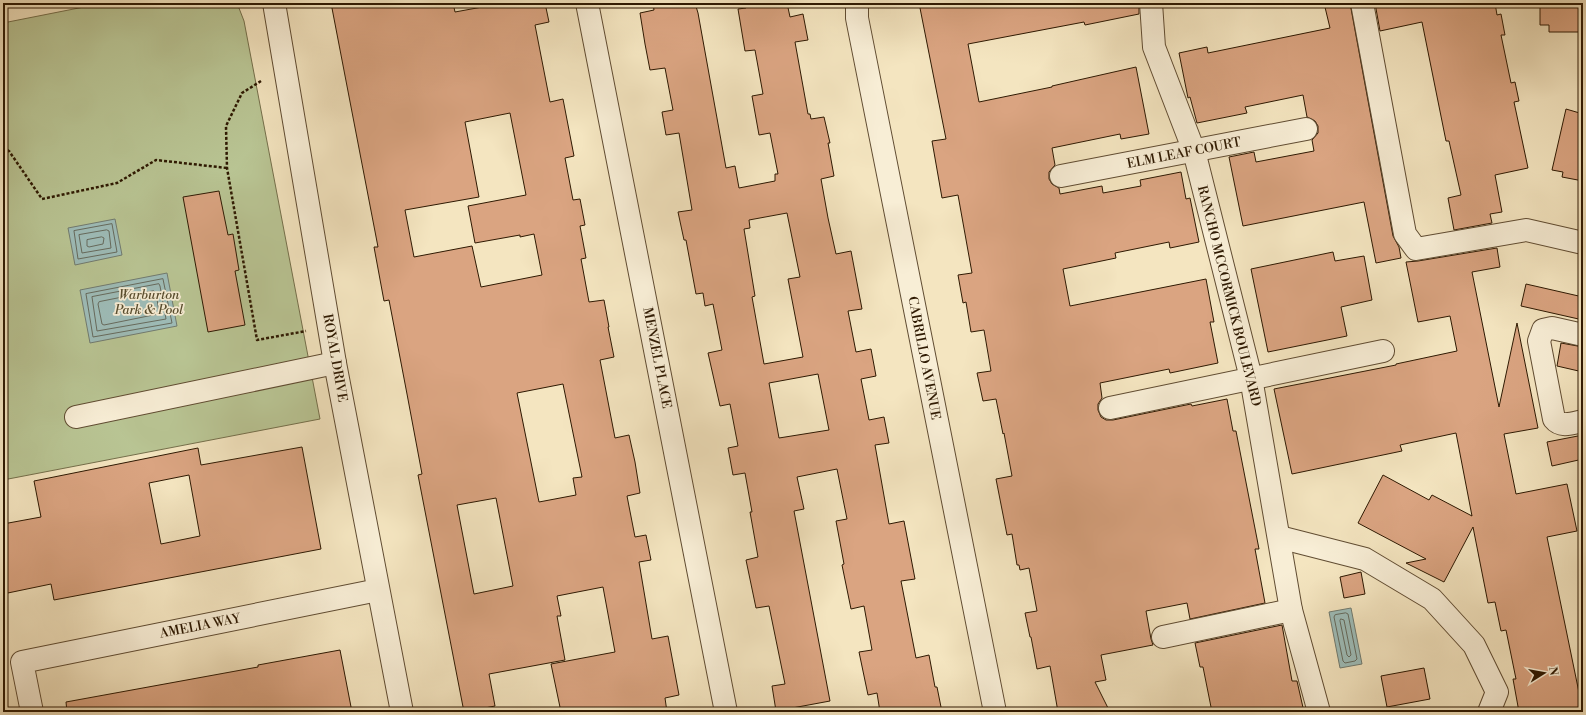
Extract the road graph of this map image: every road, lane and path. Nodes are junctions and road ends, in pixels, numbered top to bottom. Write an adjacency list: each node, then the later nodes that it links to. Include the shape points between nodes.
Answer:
1 (274, 3): 16 (street, ROYAL DRIVE)
2 (587, 3): 27 (street, MENZEL PLACE)
3 (857, 3): 28 (street, CABRILLO AVENUE, via 856,18)
4 (1151, 3): 9 (street, RANCHO MCCORMICK BOULEVARD, via 1154,48)
5 (1362, 3): 12 (street, via 1405,234 1416,249 1526,230)
6 (261, 81): 10 (path, via 242,93 226,126)
7 (1306, 129): 9 (street, ELM LEAF COURT)
8 (3, 148): 10 (path, via 9,151 42,199 116,183 156,160)
9 (1194, 151): 11 (street, ELM LEAF COURT); 17 (street, RANCHO MCCORMICK BOULEVARD)
10 (227, 168): 13 (path, via 257,340)
11 (1061, 176)
12 (1583, 243)
13 (309, 331)
14 (1583, 335): 20 (street, via 1552,328 1543,330 1539,341 1554,419 1562,425)
15 (1383, 351): 17 (street)
16 (335, 363): 19 (street); 22 (street, ROYAL DRIVE)
17 (1251, 378): 18 (street); 21 (street, RANCHO MCCORMICK BOULEVARD)
18 (1110, 408)
19 (76, 417)
20 (1583, 421)
21 (1279, 537): 23 (street, RANCHO MCCORMICK BOULEVARD); 30 (street, via 1365,560 1432,599 1474,646 1497,692)
22 (378, 590): 25 (street, AMELIA WAY, via 22,662); 26 (street, ROYAL DRIVE)
23 (1291, 610): 24 (street); 29 (street, RANCHO MCCORMICK BOULEVARD)
24 (1163, 637)
25 (32, 712)
26 (402, 712)
27 (726, 712)
28 (995, 712)
29 (1319, 712)
30 (1489, 712)

